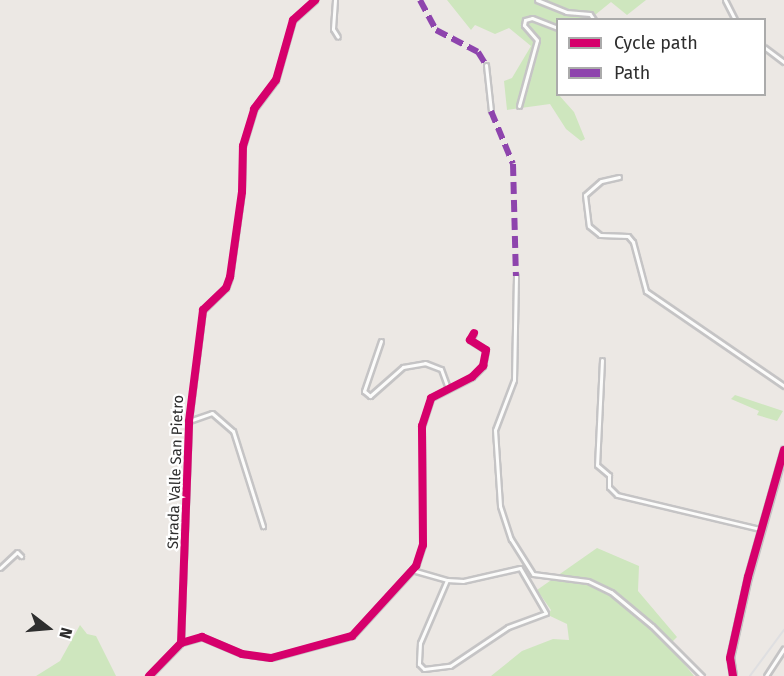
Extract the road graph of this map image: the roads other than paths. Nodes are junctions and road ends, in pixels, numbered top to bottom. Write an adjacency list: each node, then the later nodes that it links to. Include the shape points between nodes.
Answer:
1 (315, 0): 21 (street, Strada Valle San Pietro, via 293,20 276,80 254,109 243,146 238,237 230,277 226,288 203,310)
2 (335, 0): 8 (street, via 333,29)
3 (537, 0): 5 (street)
4 (725, 0): 6 (street)
5 (593, 18)
6 (734, 18)
7 (556, 27): 12 (street, via 532,18 525,20 524,25 537,40)
8 (338, 37)
9 (766, 48): 10 (street)
10 (784, 63)
11 (486, 65): 13 (street)
12 (519, 106)
13 (491, 111)
14 (619, 177): 19 (street, via 601,181 585,195 589,226 600,235 628,236 646,291)
15 (516, 276): 26 (street, via 514,380 498,415 495,449 500,506)
16 (474, 333): 20 (street, via 470,340 486,350 483,366 472,377)
17 (381, 341): 20 (street, via 364,392 370,396 403,367 425,363 441,369)
18 (602, 360): 24 (street, via 597,465 609,475 609,487 617,495)
19 (784, 386)
20 (448, 388): 29 (street, via 431,398 423,426 423,545)
21 (189, 421): 23 (street, via 212,413 233,430 238,456 251,483 258,522); 31 (street, Strada Valle San Pietro)
22 (784, 450): 24 (street)
23 (263, 526)
24 (760, 530): 33 (street)
25 (21, 556): 28 (street, via 17,552)
26 (522, 559): 27 (street); 35 (street, via 532,574 588,581 611,592 660,633)
27 (518, 567): 30 (street, via 463,581); 30 (street, via 541,600 545,614 508,627 450,666 427,670 419,664 420,644)
28 (0, 568)
29 (412, 570): 30 (street); 31 (street, via 352,636 271,658 242,654 202,637)
30 (447, 580)
31 (181, 643): 34 (street)
32 (784, 648): 36 (street)
33 (730, 673)
34 (149, 676)
35 (702, 676)
36 (766, 676)

